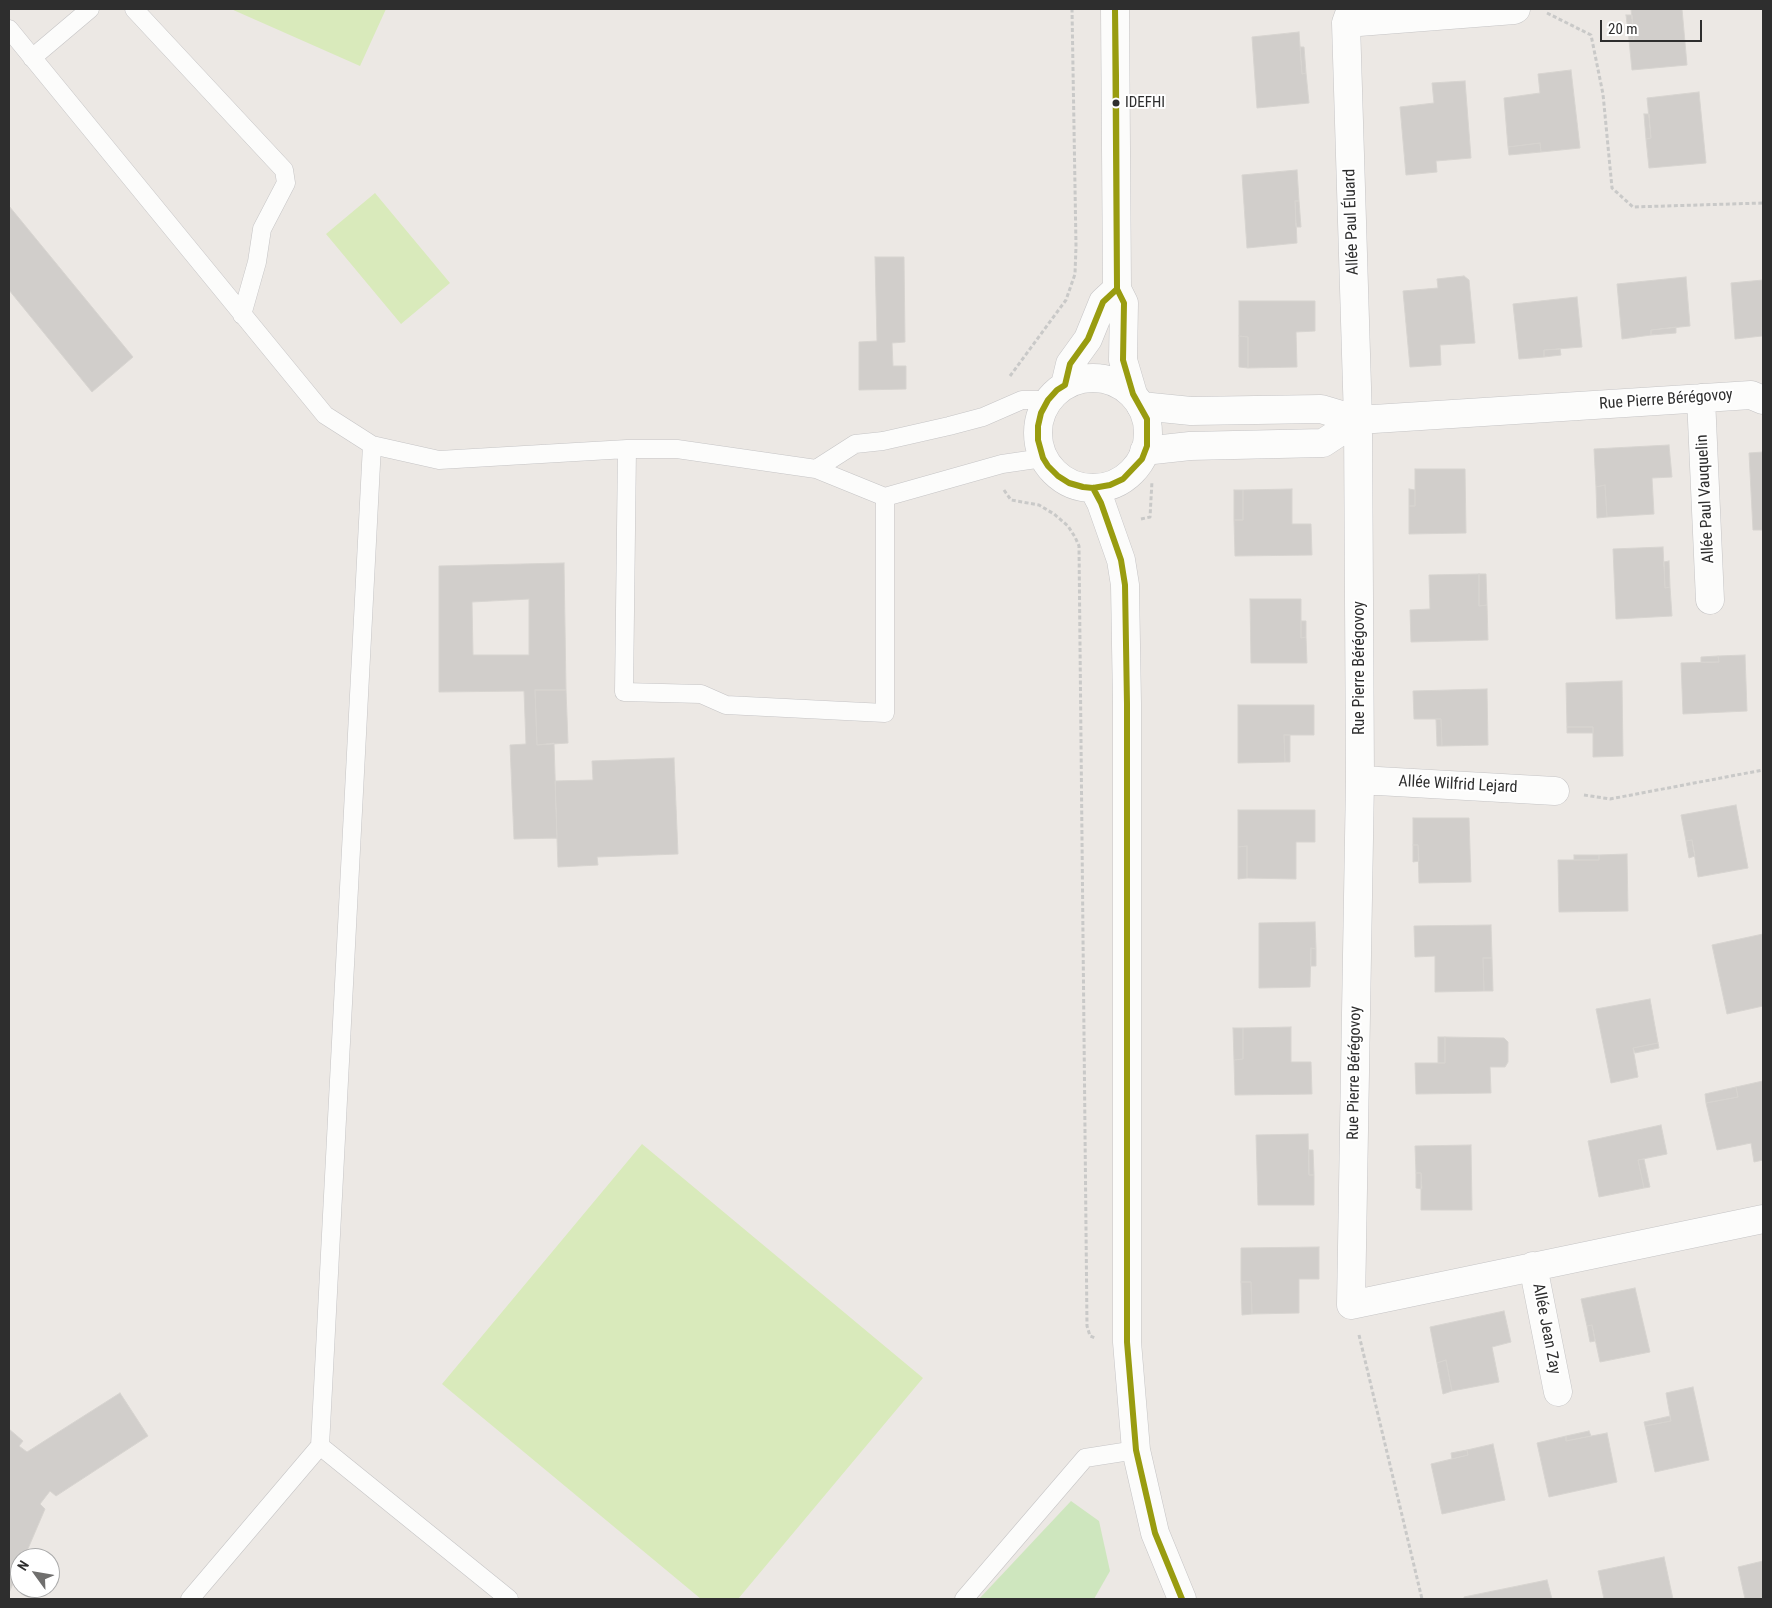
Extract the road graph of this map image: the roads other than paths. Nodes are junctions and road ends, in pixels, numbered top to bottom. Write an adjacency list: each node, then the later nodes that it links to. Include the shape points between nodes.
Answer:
1 (90, 9): 7 (lane)
2 (134, 9): 9 (lane, via 284,170 286,183 262,229 257,262)
3 (1115, 9): 8 (street)
4 (1516, 9): 5 (street, Allée Paul Éluard)
5 (1348, 16): 14 (street, Allée Paul Éluard)
6 (10, 32): 7 (lane)
7 (32, 58): 9 (lane)
8 (1117, 289): 10 (street, via 1103,302 1088,339 1070,364); 12 (street, via 1124,303 1123,360)
9 (242, 315): 15 (lane, via 325,415)
10 (1056, 393): 12 (street, via 1082,378 1096,377 1122,385); 18 (street, via 1041,413 1038,426); 19 (lane, via 1022,400 983,417 949,426 884,441 855,444)
11 (1701, 398): 13 (street, Rue Pierre Bérégovoy, via 1751,395); 14 (street, Rue Pierre Bérégovoy); 22 (street, Allée Paul Vauquelin)
12 (1137, 400): 14 (street, Rue Pierre Bérégovoy, via 1191,411 1321,409); 17 (street, via 1148,429)
13 (1763, 400)
14 (1358, 420): 17 (street, Rue Pierre Bérégovoy, via 1323,443 1190,446); 23 (street, Rue Pierre Bérégovoy)
15 (372, 445): 16 (lane, via 439,460); 28 (lane)
16 (627, 450): 19 (lane, via 677,449); 21 (lane, via 624,692 701,694 726,705 885,713)
17 (1144, 451): 20 (street, via 1142,459 1123,479)
18 (1043, 458): 20 (street, via 1058,476 1069,483); 21 (lane, via 1002,464)
19 (816, 469): 21 (lane)
20 (1093, 488): 29 (street, via 1121,560 1125,585 1128,1342)
21 (885, 498)
22 (1710, 600)
23 (1360, 780): 24 (street, Allée Wilfrid Lejard); 26 (street, Rue Pierre Bérégovoy, via 1351,1305)
24 (1555, 791)
25 (1763, 1220): 26 (street)
26 (1533, 1266): 27 (street, Allée Jean Zay)
27 (1558, 1392)
28 (320, 1446): 30 (lane); 31 (lane)
29 (1136, 1450): 32 (lane, via 1085,1458); 33 (street, via 1155,1533)
30 (190, 1599)
31 (509, 1599)
32 (964, 1599)
33 (1182, 1599)

